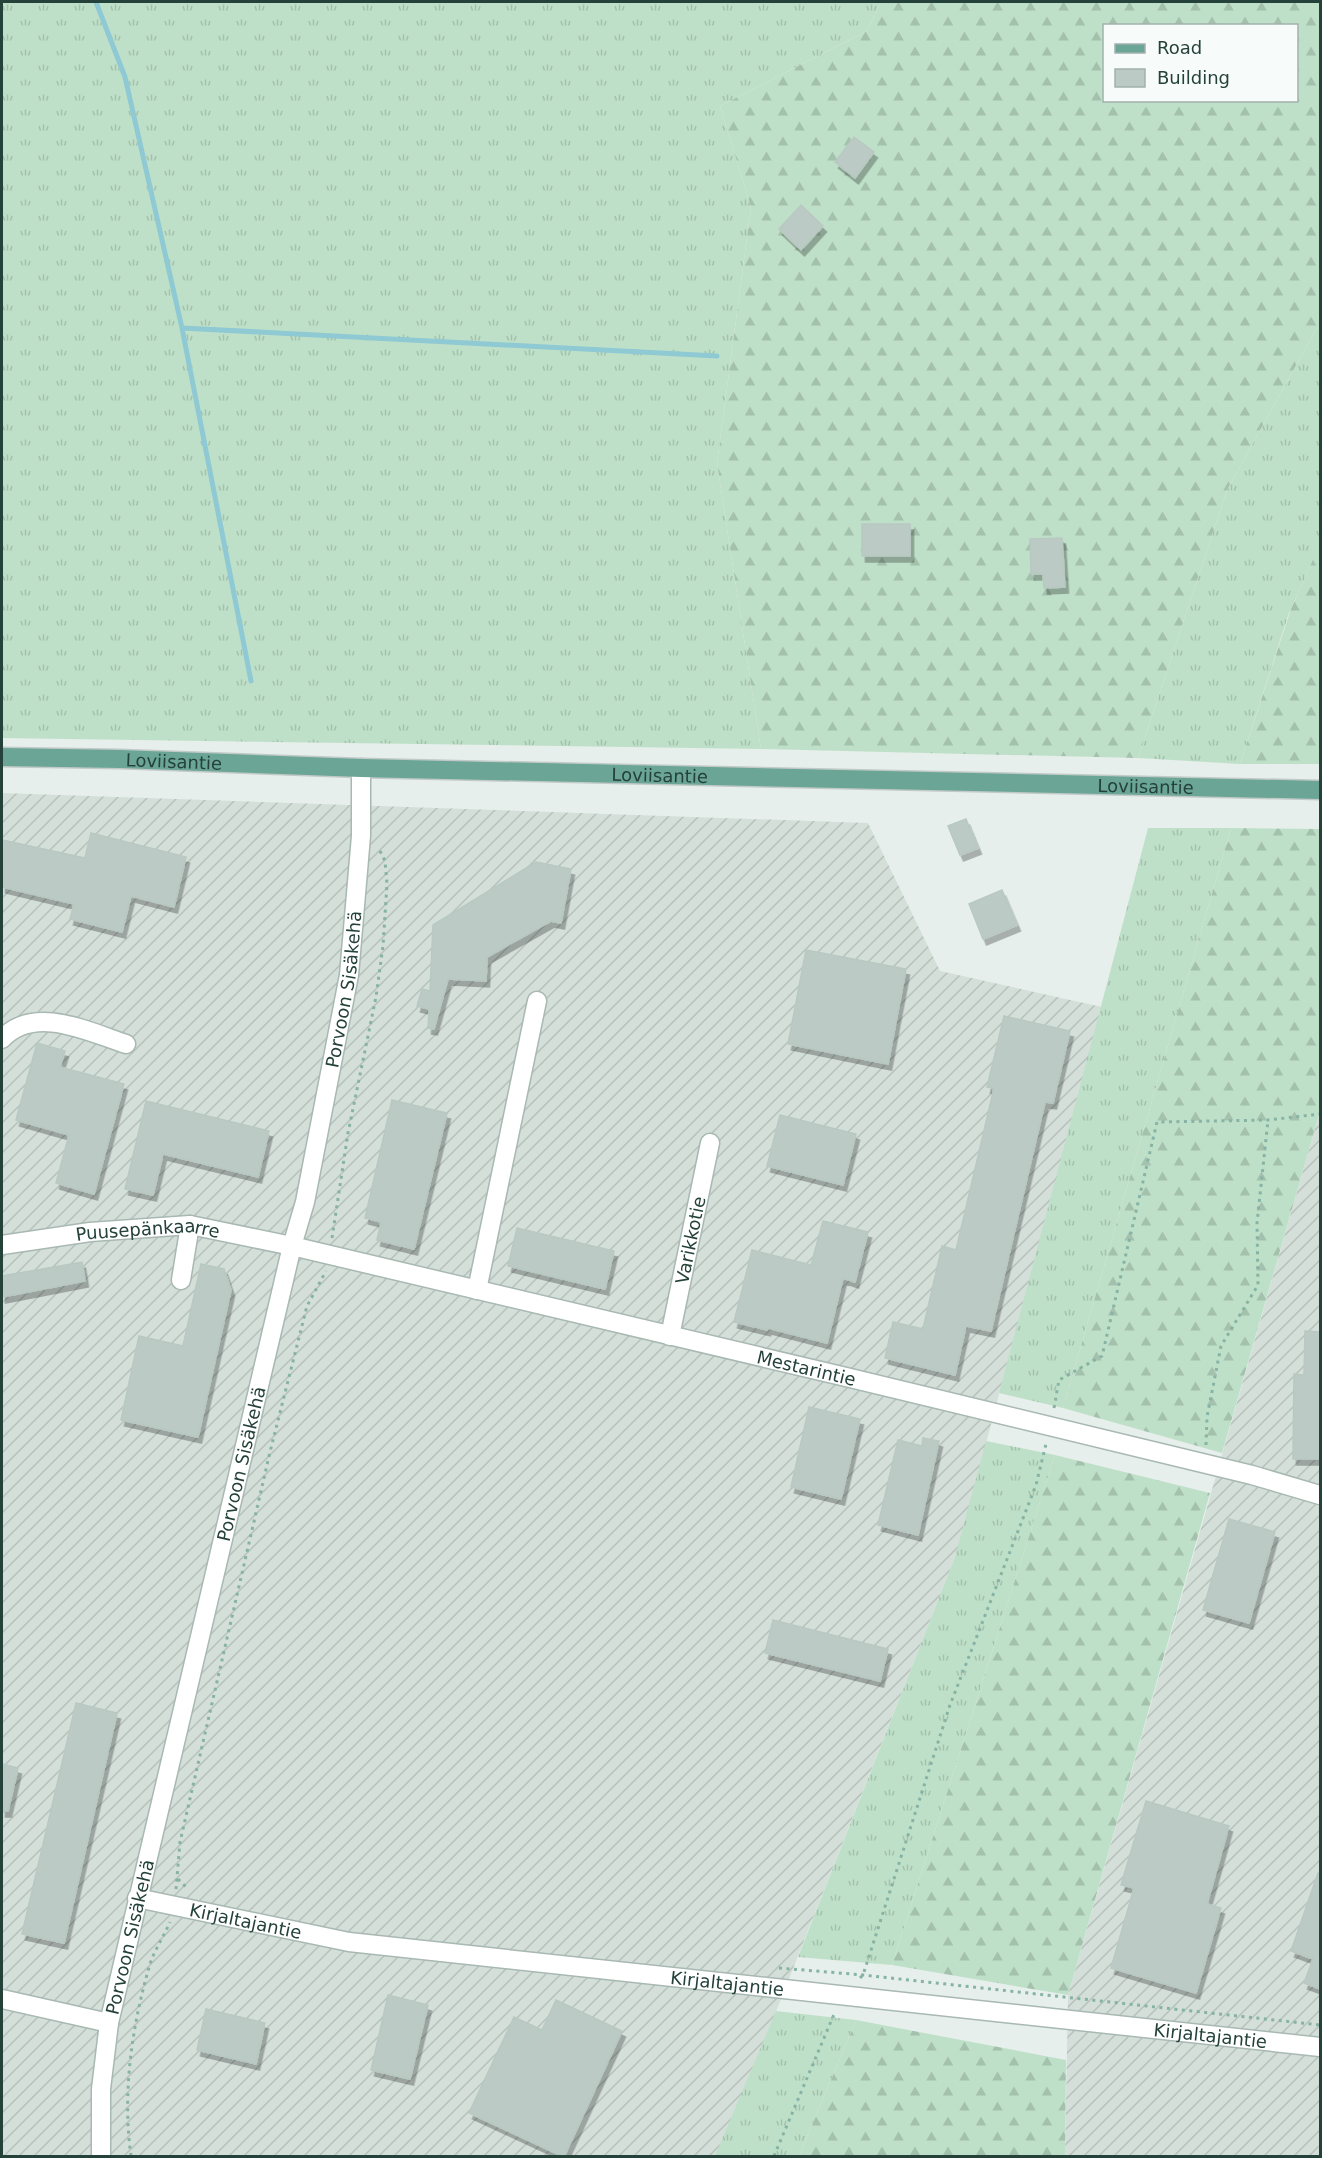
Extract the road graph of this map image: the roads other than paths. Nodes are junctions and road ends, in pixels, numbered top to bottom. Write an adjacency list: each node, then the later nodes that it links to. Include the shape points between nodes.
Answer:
1 (2, 757): 2 (main road, Loviisantie)
2 (361, 768): 3 (main road, Loviisantie); 10 (street, Porvoon Sisäkehä, via 361,836 350,975 305,1202)
3 (1320, 790)
4 (537, 1001): 12 (street)
5 (2, 1039): 6 (street, via 23,1025 41,1022 64,1023)
6 (126, 1044)
7 (710, 1143): 13 (street, Varikkotie)
8 (190, 1225): 9 (street, Puusepänkaarre, via 100,1231); 10 (street, Puusepänkaarre); 11 (street)
9 (2, 1245)
10 (292, 1246): 12 (street, Mestarintie); 15 (street, Porvoon Sisäkehä)
11 (181, 1280)
12 (477, 1290): 13 (street, Mestarintie)
13 (670, 1336): 14 (street, Mestarintie, via 1251,1475)
14 (1320, 1495)
15 (137, 1898): 17 (street, Porvoon Sisäkehä); 18 (street, Kirjaltajantie, via 349,1942)
16 (2, 1999): 17 (street)
17 (109, 2023): 19 (street, Porvoon Sisäkehä, via 101,2089)
18 (1320, 2048)
19 (101, 2157)

